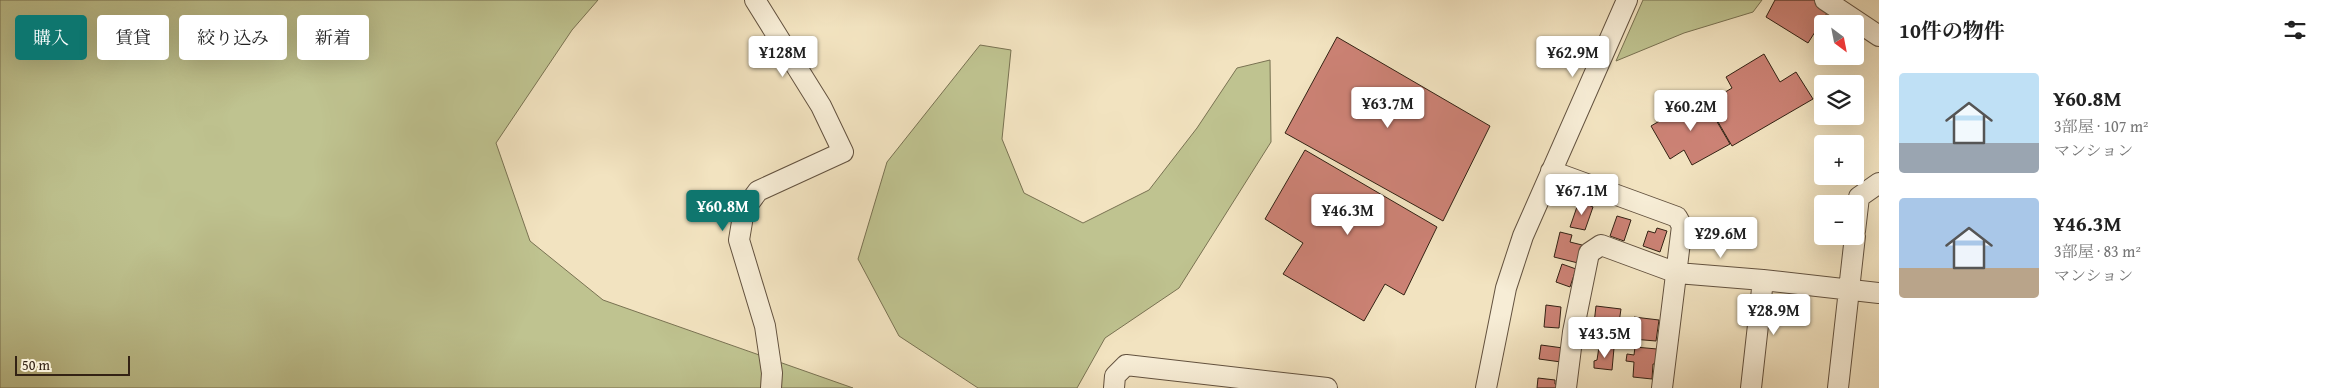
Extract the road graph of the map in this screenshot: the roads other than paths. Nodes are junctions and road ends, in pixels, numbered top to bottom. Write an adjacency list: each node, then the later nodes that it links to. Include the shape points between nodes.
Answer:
1 (755, 0): 14 (street, via 821,106 844,152 758,191 744,210 739,240 765,326)
2 (1627, 0): 5 (street)
3 (1825, 0): 4 (street)
4 (1879, 36)
5 (1551, 171): 9 (street, via 1677,217 1682,226); 17 (street, via 1523,236 1506,288)
6 (1879, 183): 7 (street)
7 (1860, 195)
8 (1853, 245): 11 (street)
9 (1677, 273): 10 (street); 18 (street, via 1601,245 1589,253 1572,332); 19 (street)
10 (1763, 280): 11 (street); 20 (street)
11 (1849, 289): 12 (street); 21 (street)
12 (1879, 293)
13 (1271, 384): 15 (street, via 1126,365 1115,376); 16 (street)
14 (771, 388)
15 (1114, 388)
16 (1327, 388)
17 (1486, 388)
18 (1566, 388)
19 (1662, 388)
20 (1751, 388)
21 (1838, 388)

